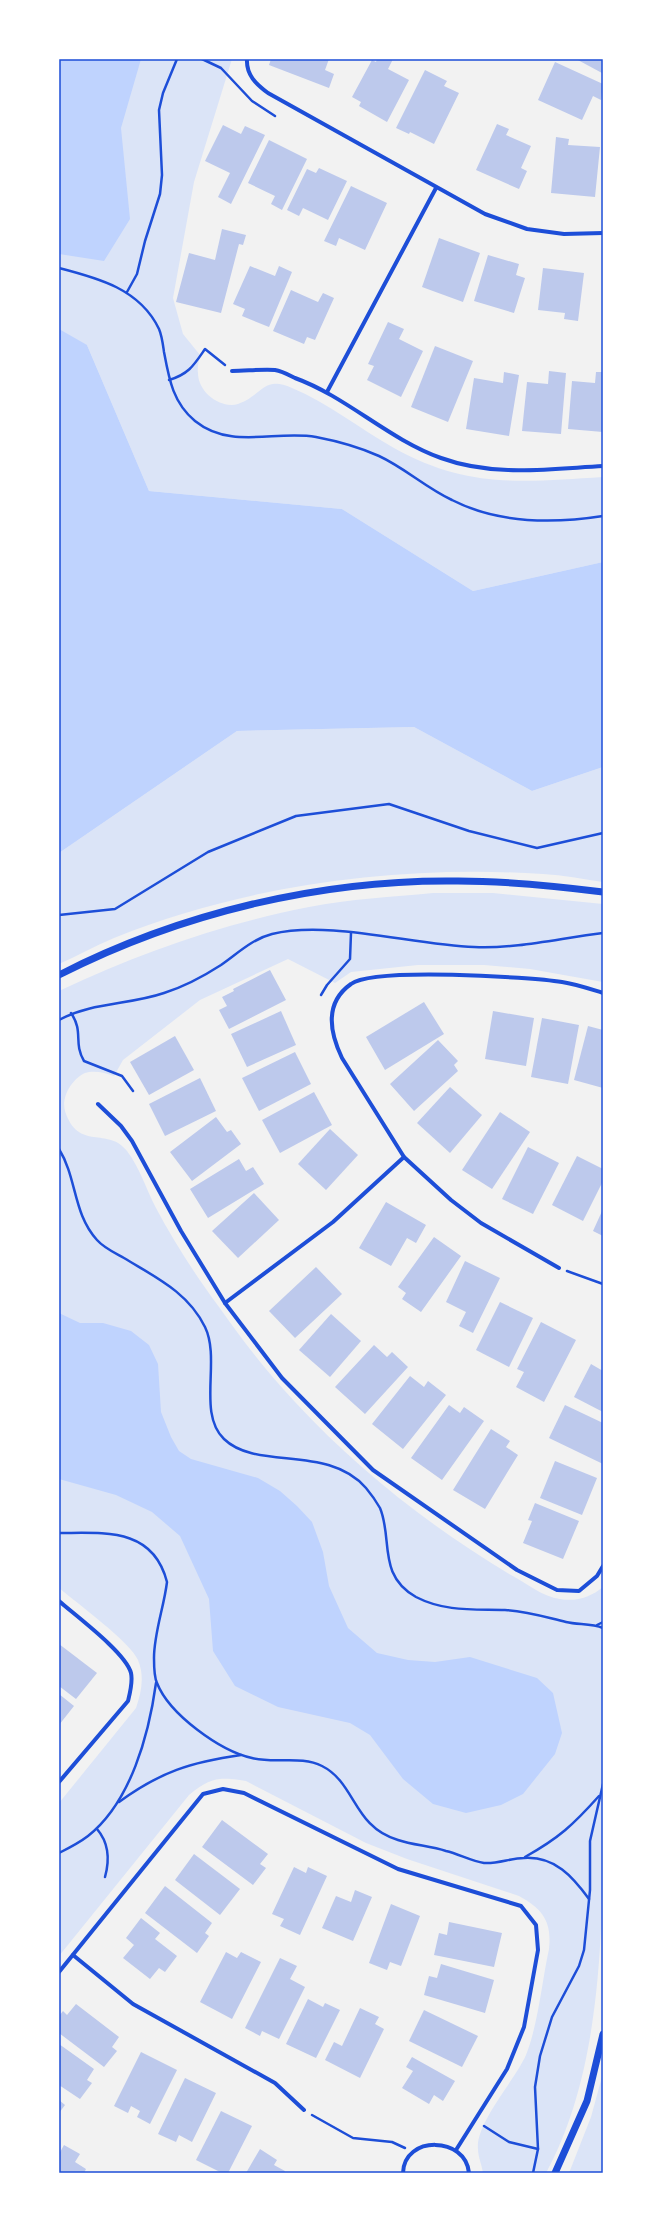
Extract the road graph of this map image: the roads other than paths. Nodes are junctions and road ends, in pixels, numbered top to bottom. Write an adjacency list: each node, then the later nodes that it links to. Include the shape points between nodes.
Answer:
1 (247, 59): 2 (street, via 249,74 256,84 268,93)
2 (436, 188): 3 (street, via 485,214 527,229 564,234); 5 (street)
3 (603, 233)
4 (232, 371): 5 (street, via 276,370)
5 (327, 392): 6 (street, via 408,443 456,463 494,470 518,471)
6 (603, 466)
7 (603, 892): 8 (street, via 542,884 458,881 385,884 321,891 191,922 129,944)
8 (59, 975)
9 (603, 993): 11 (street, via 563,982 465,974 360,979 351,984 336,1000 332,1013 331,1025 335,1044)
10 (98, 1104): 13 (street, via 121,1126 132,1141 180,1231)
11 (404, 1157): 12 (street, via 451,1200 481,1223); 13 (street, via 332,1222)
12 (559, 1268)
13 (225, 1303): 14 (street, via 282,1378 374,1470 517,1570 557,1590 578,1591 597,1576)
14 (603, 1566)
15 (59, 1602): 16 (street, via 119,1654 131,1673 128,1701)
16 (59, 1782)
17 (73, 1955): 18 (street); 20 (street, via 133,2004 275,2083); 21 (street, via 203,1794 223,1790 244,1793 398,1869 521,1906 536,1925 538,1950 524,2027 507,2069)
18 (59, 1972)
19 (603, 2034): 24 (street, via 587,2101)
20 (304, 2110)
21 (456, 2150): 22 (street, via 444,2145 430,2144 418,2149 409,2158); 23 (street, via 464,2159)
22 (403, 2173)
23 (469, 2173)
24 (555, 2173)

